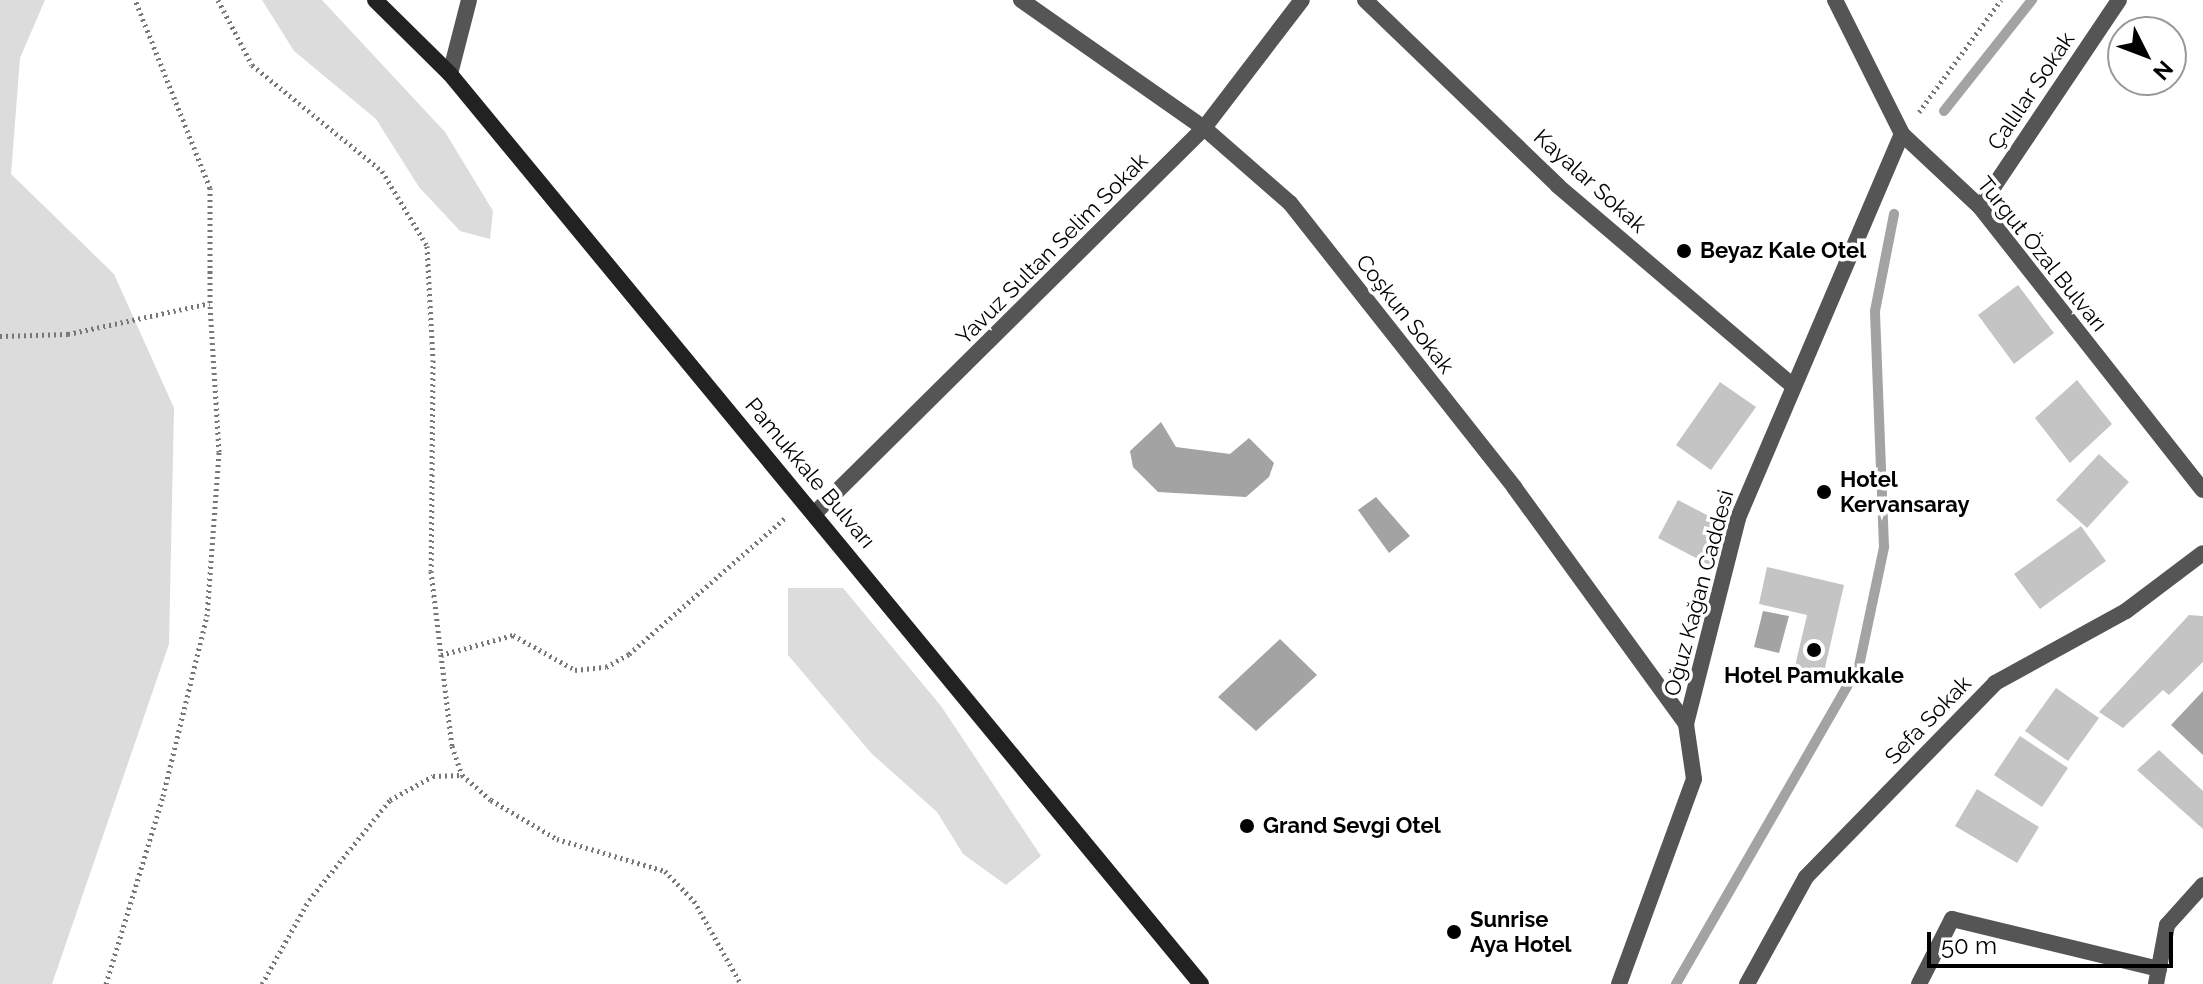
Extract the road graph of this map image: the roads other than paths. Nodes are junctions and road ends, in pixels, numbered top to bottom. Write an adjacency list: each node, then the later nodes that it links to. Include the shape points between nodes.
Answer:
1 (375, 0): 8 (main road, Pamukkale Bulvarı)
2 (469, 0): 8 (street)
3 (1021, 0): 9 (street, Coşkun Sokak)
4 (1302, 0): 9 (street, Yavuz Sultan Selim Sokak)
5 (1365, 0): 12 (street, Kayalar Sokak, via 1558,186)
6 (1835, 0): 10 (street, Turgut Özal Bulvarı, via 1881,82)
7 (2119, 0): 11 (street, Çallılar Sokak)
8 (450, 74): 14 (main road, Pamukkale Bulvarı)
9 (1204, 128): 14 (street, Yavuz Sultan Selim Sokak); 16 (street, Coşkun Sokak, via 1290,203 1514,487)
10 (1902, 134): 11 (street, Turgut Özal Bulvarı); 12 (street, Oğuz Kağan Caddesi, via 1832,307)
11 (1980, 207): 13 (street, Turgut Özal Bulvarı)
12 (1793, 386): 16 (street, Oğuz Kağan Caddesi, via 1738,518)
13 (2203, 490)
14 (810, 507): 19 (main road, Pamukkale Bulvarı)
15 (2203, 553): 21 (street, Sefa Sokak, via 2126,611 1995,683 1806,877)
16 (1686, 724): 20 (street, Oğuz Kağan Caddesi, via 1694,779)
17 (2203, 885): 18 (street, via 2167,925)
18 (2157, 976): 22 (street, via 1952,919)
19 (1201, 984)
20 (1619, 984)
21 (1747, 984)
22 (1919, 984)

